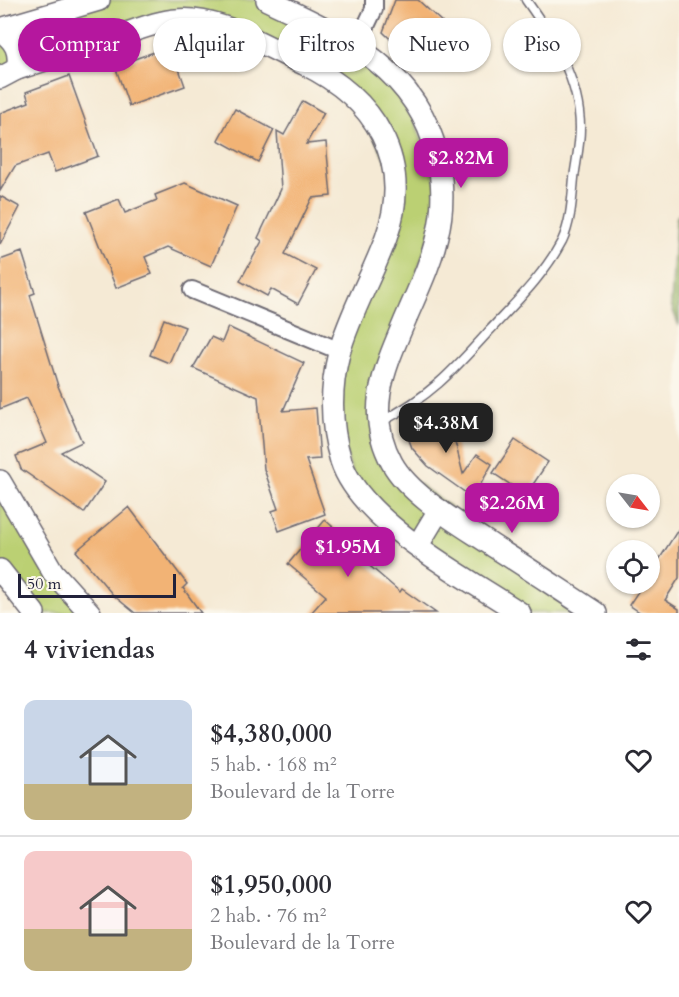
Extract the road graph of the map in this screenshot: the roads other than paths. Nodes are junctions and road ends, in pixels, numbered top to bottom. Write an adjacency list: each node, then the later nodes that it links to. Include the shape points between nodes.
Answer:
1 (99, 0): 7 (street)
2 (267, 0): 5 (street)
3 (374, 0): 6 (street)
4 (525, 0): 12 (lane, via 562,57 577,95 580,128 571,209 563,238 530,286 435,389)
5 (302, 18)
6 (370, 18)
7 (0, 30): 9 (street, via 18,51)
8 (376, 62): 12 (street, via 402,83 420,106 440,168 442,200 438,234 427,269 383,371)
9 (9, 74): 11 (street, via 162,21 195,20 244,35 309,66 353,95 380,130 391,156 395,205 387,237)
10 (192, 290): 11 (street)
11 (340, 351): 15 (street, via 332,407 342,464 379,515)
12 (379, 423): 14 (street, via 394,466)
13 (0, 482): 18 (street, via 53,572)
14 (439, 510): 15 (street); 20 (street)
15 (418, 545): 19 (street)
16 (0, 570): 17 (street)
17 (34, 613)
18 (90, 613)
19 (520, 613)
20 (596, 613)

